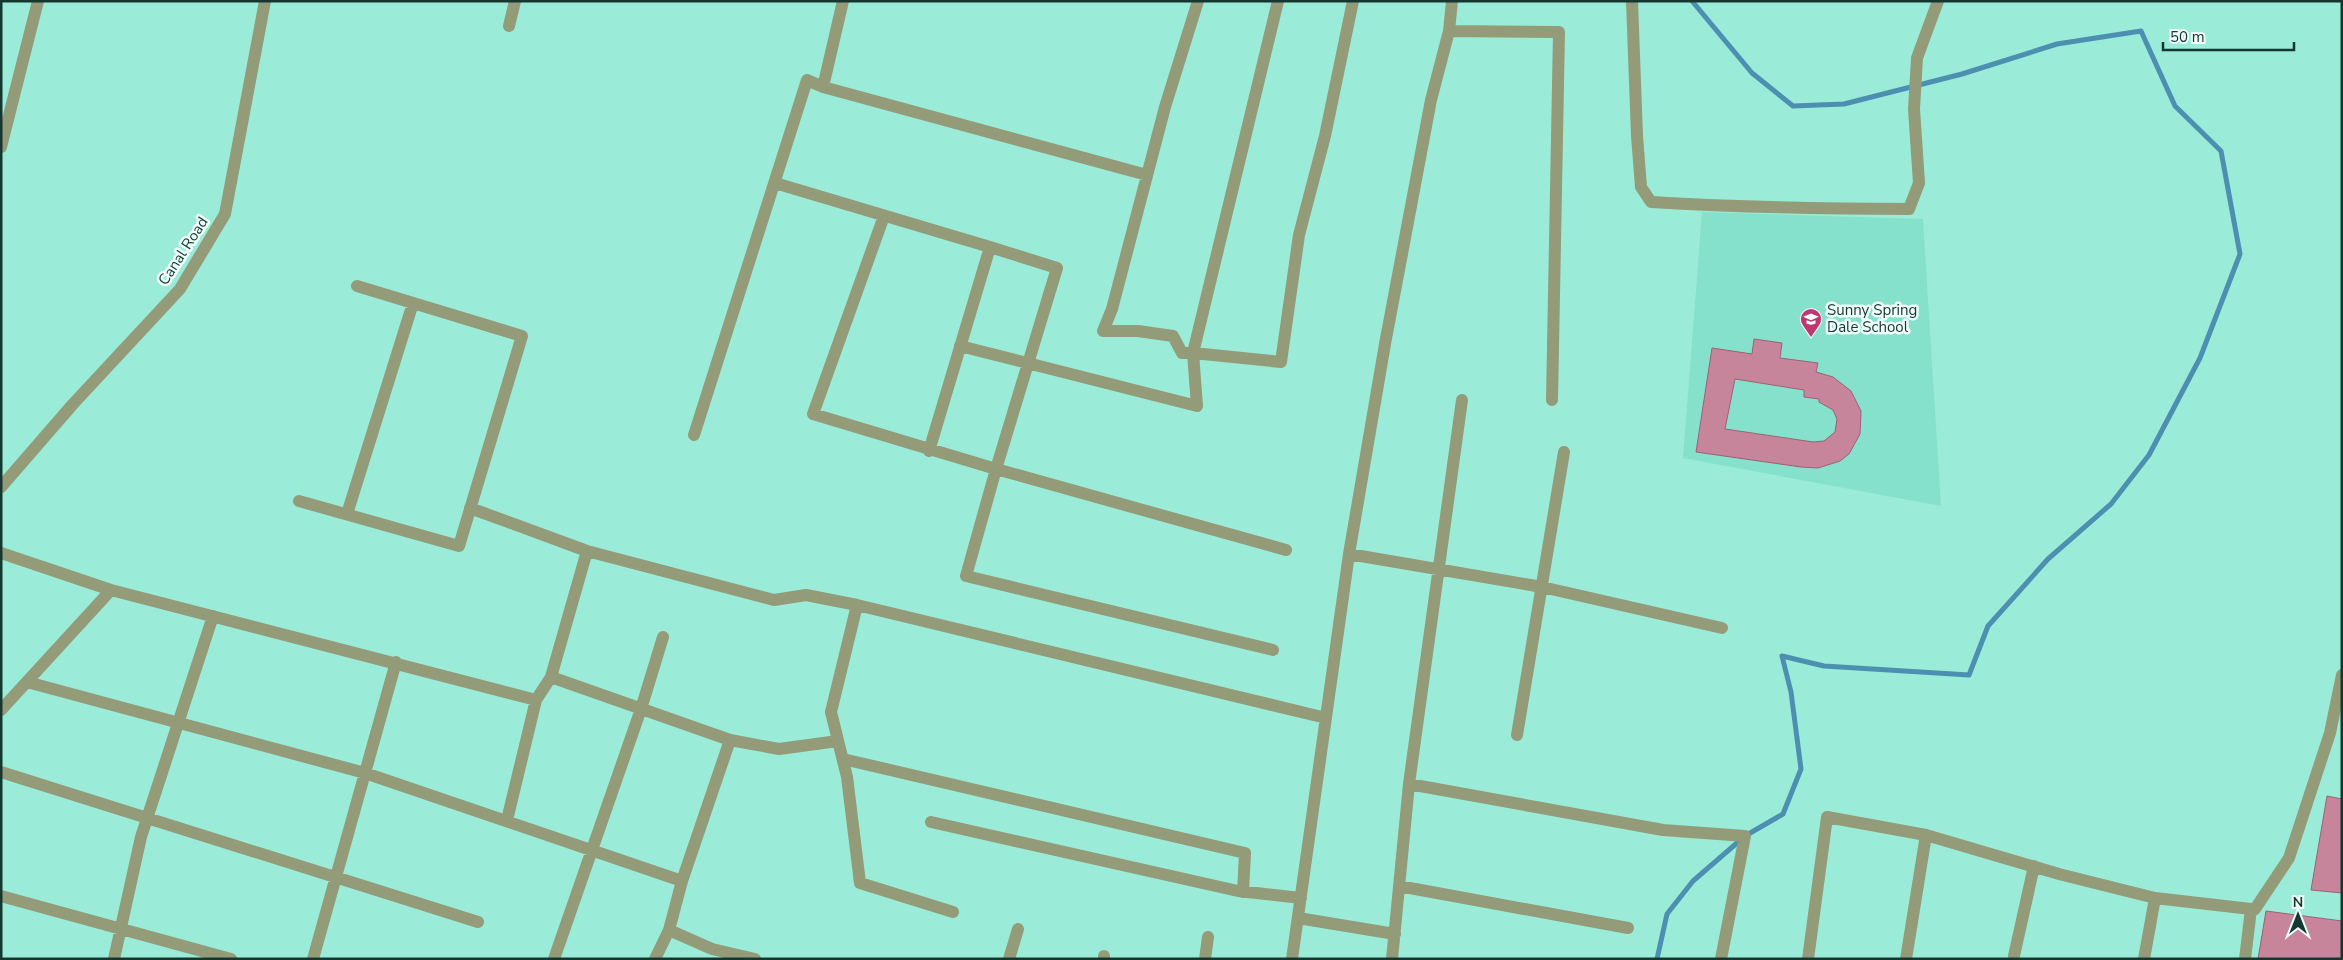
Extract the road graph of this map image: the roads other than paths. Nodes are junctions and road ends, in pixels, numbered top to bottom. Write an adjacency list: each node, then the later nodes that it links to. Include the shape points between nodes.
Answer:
1 (38, 1): 14 (street)
2 (265, 1): 30 (street, Canal Road, via 225,214 180,289)
3 (515, 1): 11 (street)
4 (843, 1): 13 (street)
5 (1198, 1): 15 (street)
6 (1278, 1): 22 (street)
7 (1354, 1): 22 (street, via 1325,136 1298,235 1281,362)
8 (1452, 1): 12 (street)
9 (1632, 1): 10 (street, via 1641,187 1651,202 1909,209 1919,183 1914,109 1917,58)
10 (1938, 1)
11 (509, 26)
12 (1449, 31): 25 (street, via 1559,32); 37 (street, via 1427,120)
13 (823, 87): 15 (street); 16 (street, via 807,80)
14 (1, 147)
15 (1147, 175): 22 (street, via 1112,309 1103,330 1138,330 1173,336 1182,352)
16 (775, 183): 17 (street); 26 (street)
17 (884, 216): 18 (street); 27 (street, via 813,414)
18 (990, 247): 21 (street); 23 (street, via 1057,268)
19 (357, 286): 20 (street)
20 (413, 303): 32 (street, via 522,336); 33 (street)
21 (960, 346): 23 (street); 27 (street)
22 (1193, 352): 23 (street, via 1197,406)
23 (1028, 363): 29 (street)
24 (1462, 400): 38 (street)
25 (1552, 400)
26 (694, 435)
27 (929, 451): 29 (street)
28 (1564, 452): 39 (street)
29 (996, 469): 35 (street); 45 (street, via 966,576)
30 (1, 487)
31 (300, 501): 33 (street)
32 (470, 508): 33 (street, via 459,546); 34 (street)
33 (347, 514)
34 (587, 550): 41 (street, via 774,600 806,595); 48 (street)
35 (1286, 550)
36 (1, 553): 40 (street)
37 (1349, 554): 38 (street); 53 (street)
38 (1438, 569): 39 (street); 62 (street)
39 (1542, 587): 43 (street); 56 (street)
40 (111, 590): 42 (street); 49 (street)
41 (857, 605): 53 (street); 58 (street, via 831,712)
42 (213, 616): 46 (street); 54 (street)
43 (1722, 628)
44 (663, 637): 51 (street)
45 (1273, 650)
46 (396, 662): 50 (street); 61 (street)
47 (2342, 675): 55 (street)
48 (552, 677): 50 (street); 51 (street)
49 (27, 682): 52 (street); 54 (street)
50 (536, 700): 64 (street)
51 (641, 709): 57 (street); 67 (street)
52 (1, 710)
53 (1326, 718): 74 (street)
54 (178, 723): 61 (street); 63 (street)
55 (2336, 733): 77 (street, via 2289,858)
56 (1517, 735)
57 (730, 740): 58 (street, via 779,749); 70 (street)
58 (838, 741): 59 (street)
59 (843, 759): 72 (street, via 1245,853); 76 (street, via 848,777 860,883)
60 (1, 772): 63 (street)
61 (365, 773): 64 (street); 69 (street)
62 (1409, 784): 71 (street); 98 (street, via 1663,830 1745,836)
63 (147, 818): 69 (street); 82 (street)
64 (507, 820): 67 (street)
65 (931, 822): 72 (street)
66 (1926, 834): 68 (street); 99 (street, via 1827,817); 100 (street)
67 (592, 850): 70 (street); 91 (street)
68 (2034, 866): 75 (street); 87 (street)
69 (336, 877): 79 (street); 90 (street)
70 (682, 881): 83 (street)
71 (1399, 886): 80 (street); 84 (street)
72 (1243, 892): 74 (street)
73 (1, 896): 82 (street)
74 (1301, 898): 78 (street)
75 (2155, 898): 77 (street, via 2251,909); 101 (street)
76 (953, 912)
77 (2250, 912): 102 (street)
78 (1298, 918): 84 (street); 96 (street)
79 (478, 922)
80 (1628, 928)
81 (1018, 929): 94 (street)
82 (120, 930): 88 (street); 89 (street)
83 (669, 930): 86 (street); 92 (street)
84 (1395, 934): 97 (street)
85 (1208, 937): 95 (street)
86 (711, 954): 93 (street)
87 (2017, 958)
88 (114, 959)
89 (231, 959)
90 (313, 959)
91 (554, 959)
92 (655, 959)
93 (754, 959)
94 (1009, 959)
95 (1205, 959)
96 (1292, 959)
97 (1392, 959)
98 (1721, 959)
99 (1808, 959)
100 (1906, 959)
101 (2144, 959)
102 (2245, 959)

